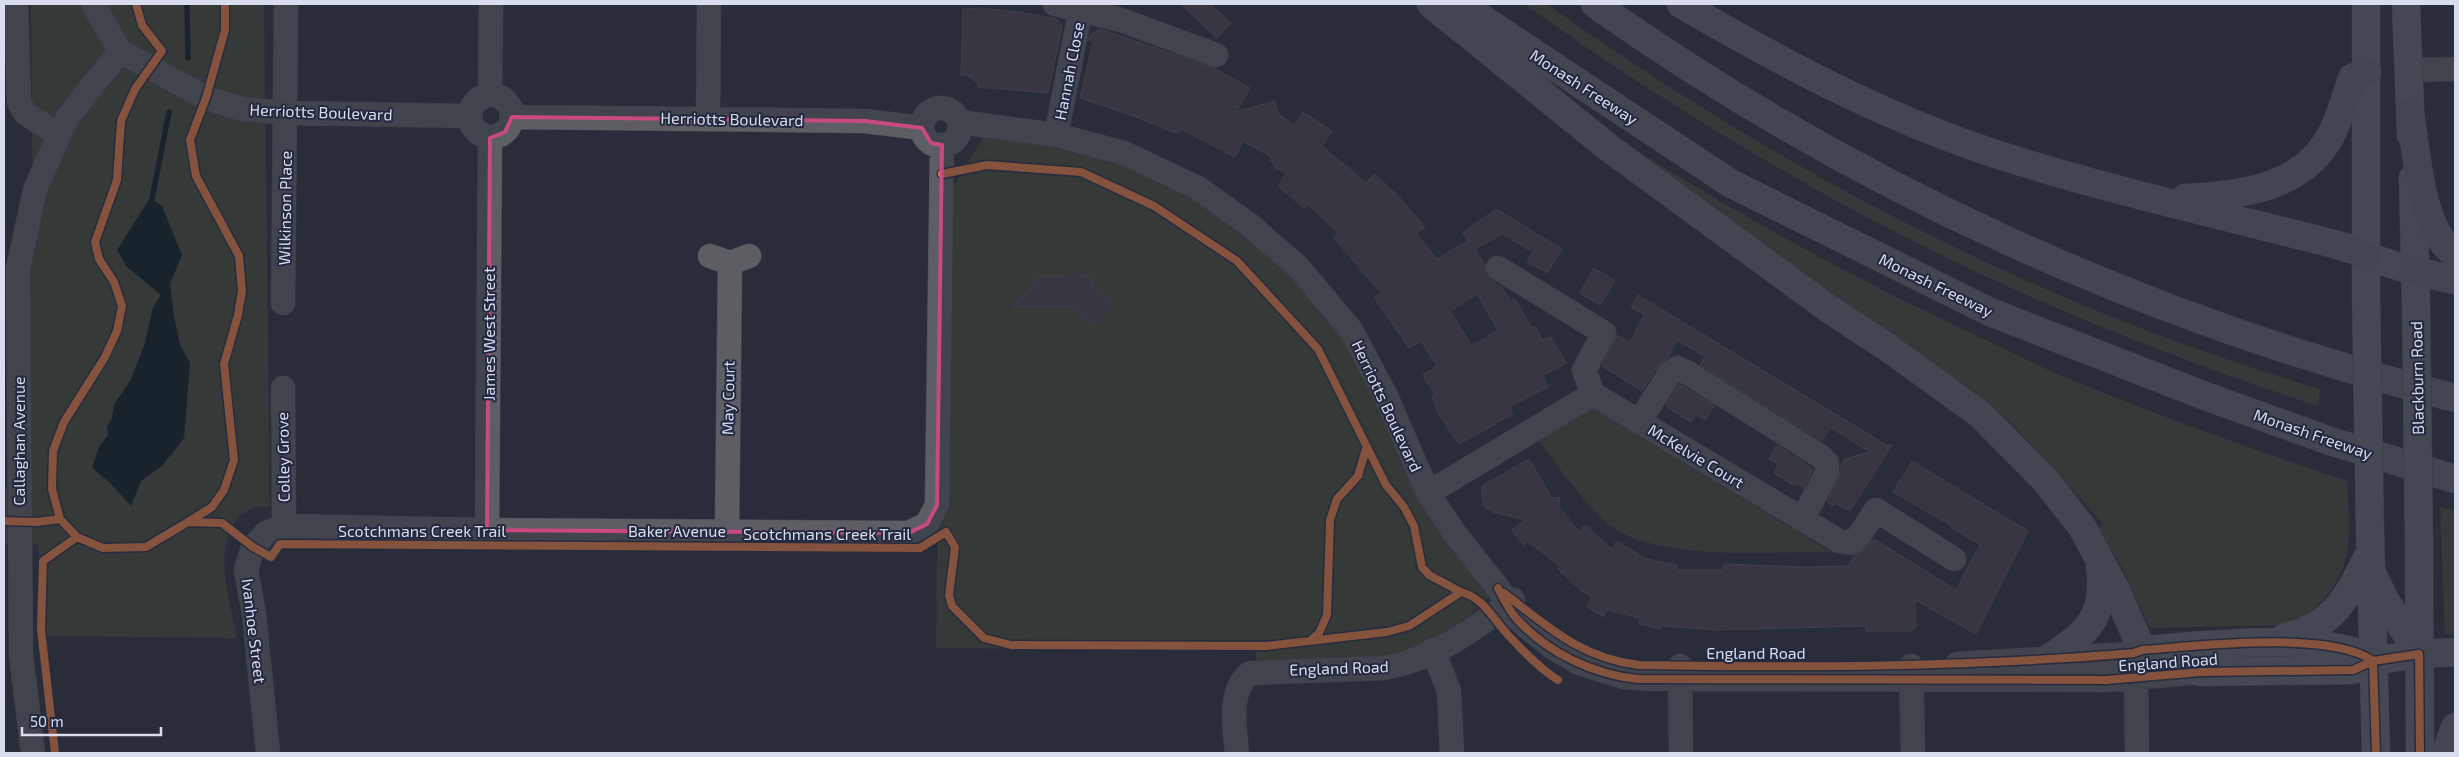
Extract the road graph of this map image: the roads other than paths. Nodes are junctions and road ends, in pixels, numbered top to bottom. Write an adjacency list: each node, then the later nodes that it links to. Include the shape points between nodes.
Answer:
1 (16, 4): 28 (street, via 19,102 26,113)
2 (93, 4): 15 (street)
3 (286, 4): 22 (street, Wilkinson Place)
4 (491, 4): 20 (street)
5 (709, 4): 25 (street)
6 (1055, 4): 13 (street, Hannah Close)
7 (1431, 4): 51 (highway, via 1608,148 1981,415 2046,481 2082,527)
8 (1460, 4): 44 (highway, Monash Freeway, via 1730,183 1990,312 2333,442)
9 (1595, 4): 42 (highway, via 1749,104 1920,199 2001,239 2165,307 2248,337)
10 (1681, 4): 32 (highway, via 1789,66 1935,131 2004,157)
11 (2366, 4): 19 (main road)
12 (2406, 4): 18 (main road, Blackburn Road)
13 (1081, 8): 14 (street, Hannah Close); 29 (street, Hannah Close)
14 (1123, 12): 16 (street, Hannah Close)
15 (120, 51): 22 (street, Herriotts Boulevard, via 206,98 242,109); 28 (street, Callaghan Avenue, via 67,118)
16 (1216, 55)
17 (2455, 69): 18 (street)
18 (2407, 70): 19 (main road); 21 (main road, Blackburn Road)
19 (2367, 72): 32 (highway, via 2352,78 2337,122 2325,145 2288,177 2270,186 2242,193); 34 (main road)
20 (490, 95): 23 (street, via 476,101); 24 (street, via 508,104)
21 (2410, 112): 33 (highway, via 2428,216 2439,238); 37 (main road, Blackburn Road)
22 (287, 113): 23 (street, Herriotts Boulevard); 39 (street, Wilkinson Place)
23 (470, 116): 30 (street, via 475,131)
24 (512, 117): 25 (street, Herriotts Boulevard); 30 (street, via 505,132)
25 (708, 118): 27 (street, Herriotts Boulevard, via 866,121)
26 (959, 122): 27 (street, via 947,109 935,109 925,116); 29 (street, Herriotts Boulevard); 31 (street, via 956,138)
27 (922, 128): 31 (street, via 931,143)
28 (59, 135): 66 (street, Callaghan Avenue, via 35,190 18,269 21,655)
29 (1056, 135): 45 (street, Herriotts Boulevard, via 1124,153 1198,188 1251,226 1299,268 1351,330 1386,396)
30 (490, 138): 48 (street, James West Street)
31 (942, 145): 49 (street, Baker Avenue, via 938,505 932,518 908,533)
32 (2156, 199): 34 (highway, via 2334,244)
33 (2455, 254)
34 (2367, 257): 37 (main road); 50 (main road, bridge)
35 (730, 259): 49 (street, May Court)
36 (1498, 268): 41 (street, via 1604,333 1584,370)
37 (2415, 271): 38 (highway); 58 (main road, Blackburn Road, bridge)
38 (2455, 280)
39 (283, 303)
40 (283, 388): 47 (street, Colley Grove)
41 (1593, 394): 43 (street, McKelvie Court); 45 (street)
42 (2455, 398)
43 (1640, 422): 46 (street, McKelvie Court); 46 (street, via 1669,374 1677,368 1688,373 1827,463 1827,473)
44 (2455, 479)
45 (1428, 493): 53 (street, Herriotts Boulevard, via 1455,534)
46 (1802, 520): 52 (street, McKelvie Court, via 1839,542 1850,543 1859,536 1876,510)
47 (284, 526): 48 (street, Baker Avenue); 67 (street, Ivanhoe Street, via 266,533 253,547 246,570 254,614)
48 (487, 530): 49 (street, Baker Avenue)
49 (727, 532)
50 (2370, 551): 54 (main road, via 2347,596 2330,616 2302,633); 58 (main road, via 2385,600); 59 (main road)
51 (2098, 555): 56 (highway); 60 (highway, via 2101,587 2096,616)
52 (1954, 559)
53 (1506, 597): 55 (street, England Road); 62 (street, England Road, via 1567,649 1592,662 1632,678)
54 (2259, 643): 56 (main road, England Road); 59 (main road, England Road, via 2340,646)
55 (1433, 650): 68 (street, England Road, via 1411,661 1384,668 1250,673 1243,678 1234,697); 69 (street, via 1449,691)
56 (2142, 650): 60 (street, England Road); 61 (main road, via 2162,663); 64 (street)
57 (2455, 652): 58 (highway)
58 (2419, 654): 59 (main road, England Road); 74 (main road, Blackburn Road)
59 (2373, 661): 61 (main road, England Road, via 2353,670); 73 (main road)
60 (2048, 669): 63 (street, England Road); 64 (street, England Road)
61 (2202, 672): 64 (street, England Road)
62 (1680, 673): 63 (street, England Road); 70 (street)
63 (1912, 673): 71 (street)
64 (2136, 678): 72 (street)
65 (2455, 727): 75 (highway)
66 (33, 753)
67 (268, 753)
68 (1237, 753)
69 (1452, 753)
70 (1680, 753)
71 (1913, 753)
72 (2137, 753)
73 (2376, 753)
74 (2420, 753)
75 (2446, 753)

